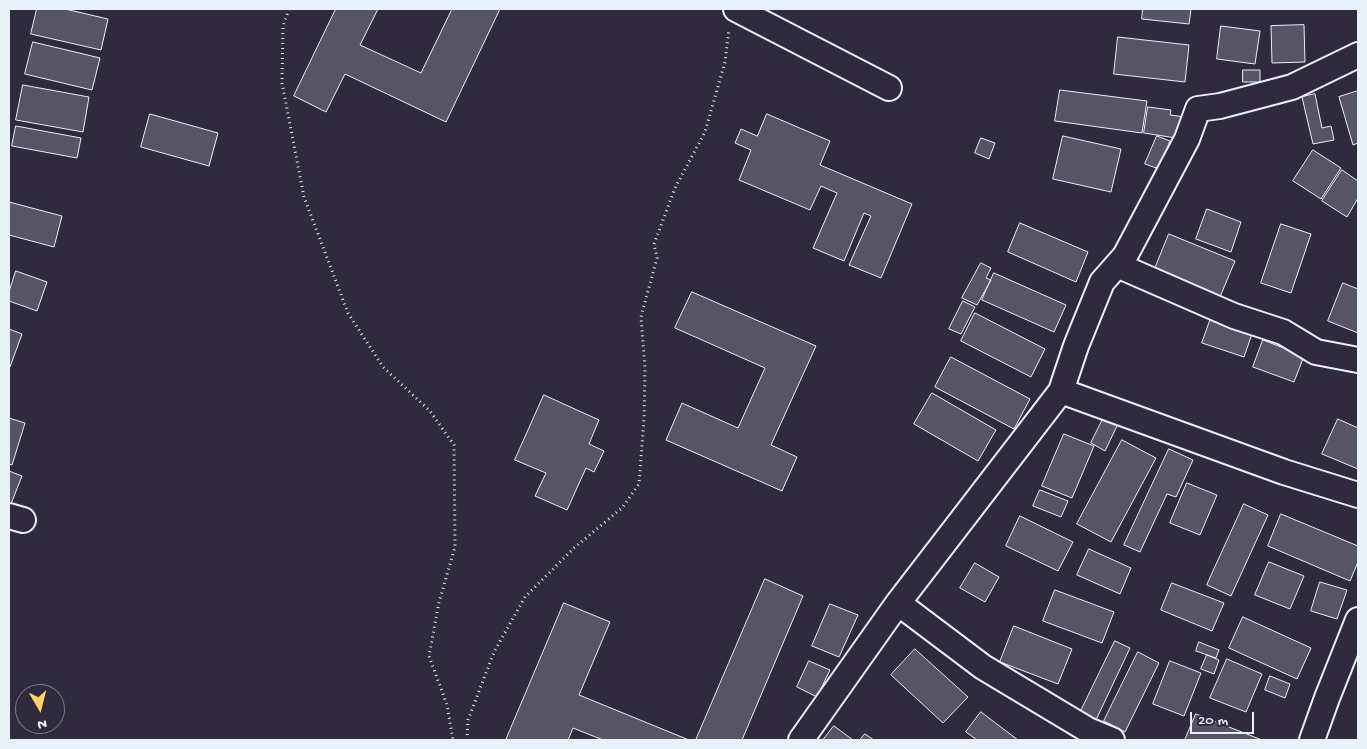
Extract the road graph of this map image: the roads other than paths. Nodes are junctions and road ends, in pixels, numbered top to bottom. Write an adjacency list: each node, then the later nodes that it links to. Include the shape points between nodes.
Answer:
1 (733, 18): 3 (street)
2 (1358, 55): 4 (street, via 1292,87 1198,109 1187,139)
3 (889, 88)
4 (1117, 266): 5 (street, via 1234,316 1283,332 1316,352); 6 (street, via 1102,282)
5 (1358, 360)
6 (1061, 391): 7 (street, via 1284,472); 8 (street)
7 (1358, 495)
8 (898, 603): 10 (street); 11 (street, via 983,667 1088,730)
9 (1358, 620): 12 (street)
10 (801, 740)
11 (1112, 740)
12 (1312, 740)

